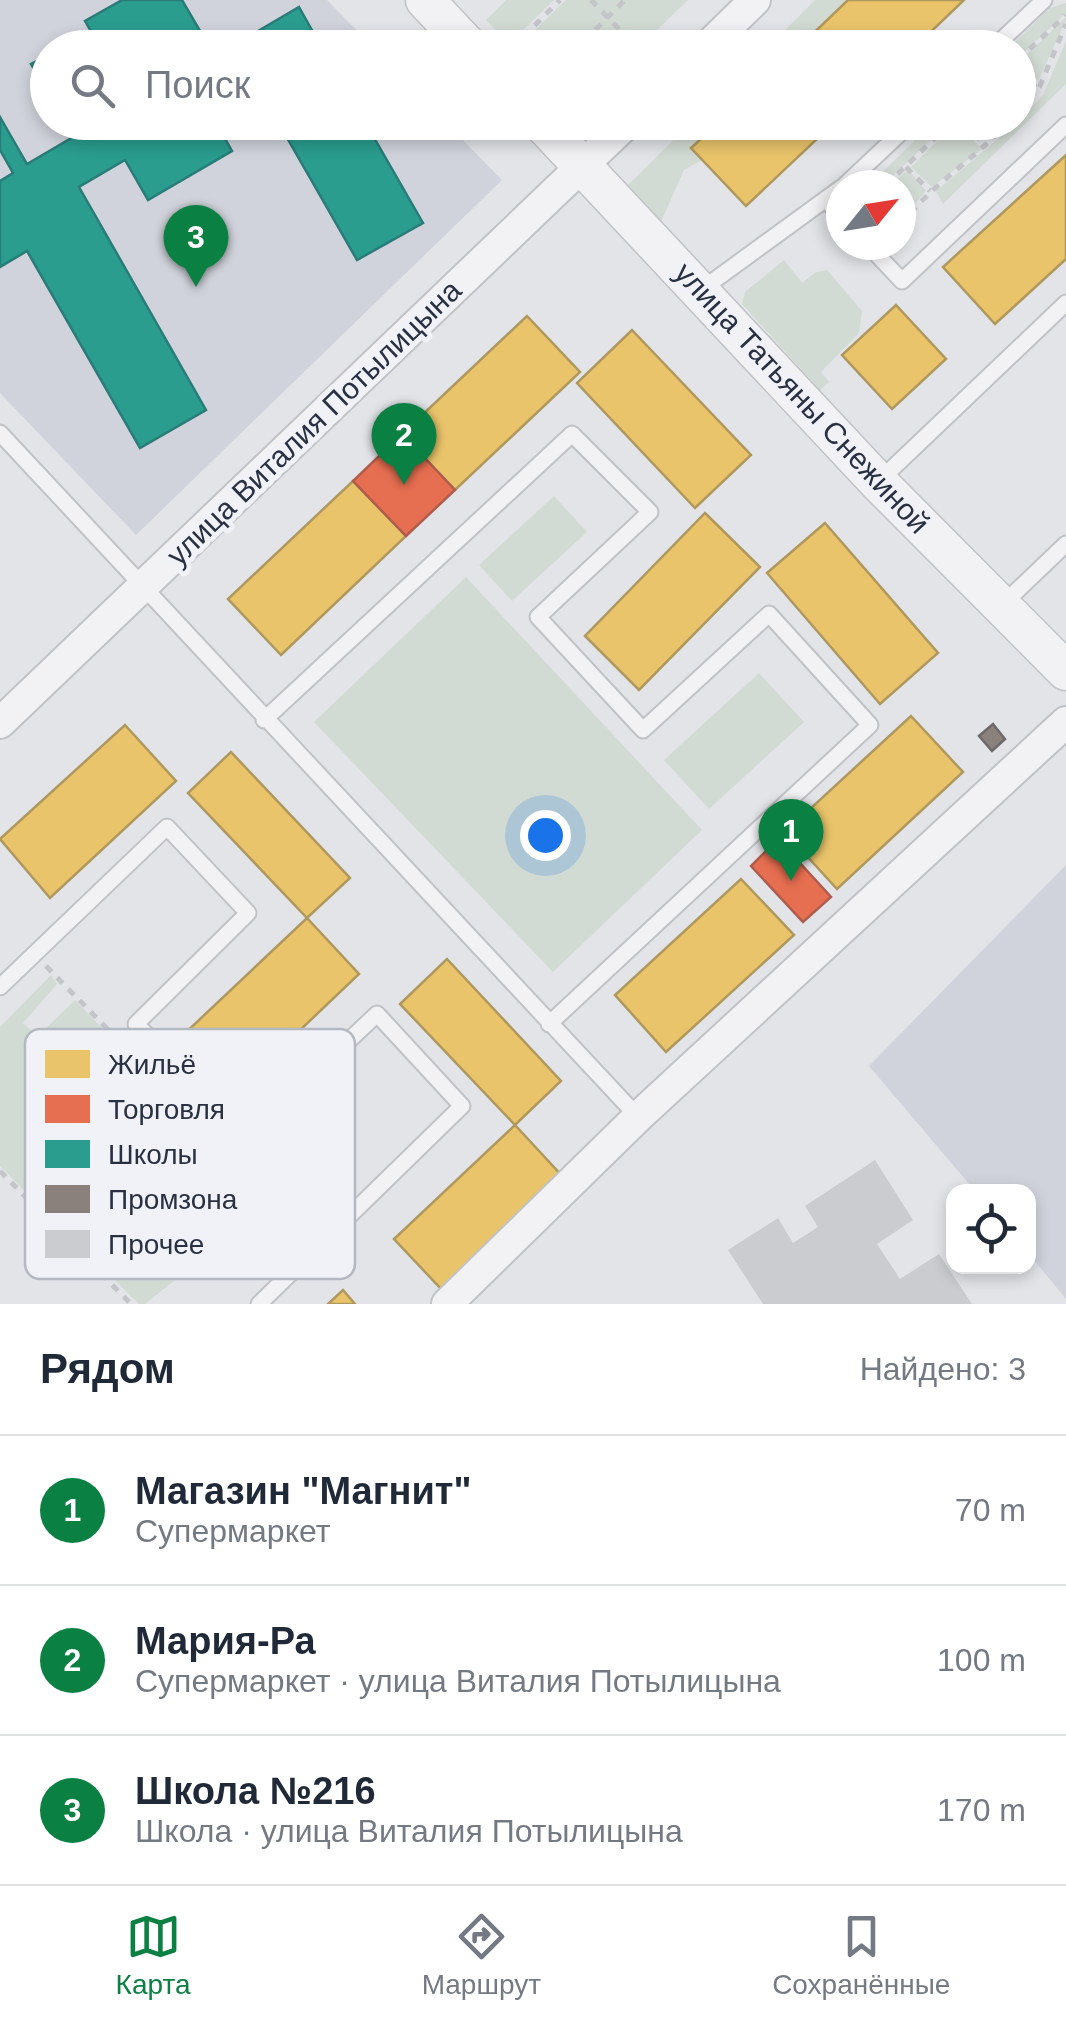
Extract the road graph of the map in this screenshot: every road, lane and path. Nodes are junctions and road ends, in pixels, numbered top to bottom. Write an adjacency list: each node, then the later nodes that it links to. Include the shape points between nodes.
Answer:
1 (425, 0): 10 (street)
2 (560, 0): 11 (path)
3 (591, 0): 8 (path)
4 (625, 0): 8 (path)
5 (755, 0): 14 (street)
6 (1044, 0): 15 (lane)
7 (1066, 15): 17 (path)
8 (608, 17): 12 (path); 13 (path)
9 (1066, 24): 16 (path)
10 (453, 30)
11 (530, 30)
12 (597, 30)
13 (620, 30)
14 (724, 30)
15 (1012, 30)
16 (1064, 33): 18 (path)
17 (1036, 43)
18 (1038, 89)
19 (1066, 126): 34 (lane, via 902,281)
20 (557, 140): 27 (street, улица Татьяны Снежиной)
21 (610, 140): 27 (street, улица Виталия Потылицына)
22 (893, 140): 29 (lane)
23 (934, 140): 28 (path)
24 (980, 140): 26 (path)
25 (992, 140): 26 (path)
26 (986, 147): 31 (path)
27 (582, 167): 35 (street, улица Татьяны Снежиной); 40 (street, улица Виталия Потылицына)
28 (906, 167): 30 (path); 31 (path)
29 (861, 170)
30 (903, 170)
31 (930, 191): 33 (path)
32 (826, 202): 35 (lane)
33 (916, 208)
34 (882, 260)
35 (701, 290): 38 (street, улица Татьяны Снежиной)
36 (1066, 303): 38 (lane)
37 (0, 433): 40 (lane)
38 (878, 482): 41 (street, улица Татьяны Снежиной)
39 (1066, 544): 41 (lane)
40 (142, 587): 43 (lane); 45 (street, улица Виталия Потылицына)
41 (1003, 604): 42 (street, улица Татьяны Снежиной)
42 (1066, 671)
43 (264, 720): 47 (lane); 47 (lane, via 572,434 650,512 538,617 643,730 769,614 870,725)
44 (1066, 722): 50 (street)
45 (0, 723)
46 (0, 987): 48 (lane, via 167,828 248,912 136,1024)
47 (549, 1024): 50 (lane)
48 (141, 1029)
49 (355, 1035): 53 (lane, via 377,1014 462,1106)
50 (638, 1117): 58 (street)
51 (0, 1171): 52 (path)
52 (25, 1196)
53 (355, 1210)
54 (106, 1279): 56 (path)
55 (285, 1279): 57 (lane)
56 (131, 1304)
57 (259, 1304)
58 (448, 1304)

